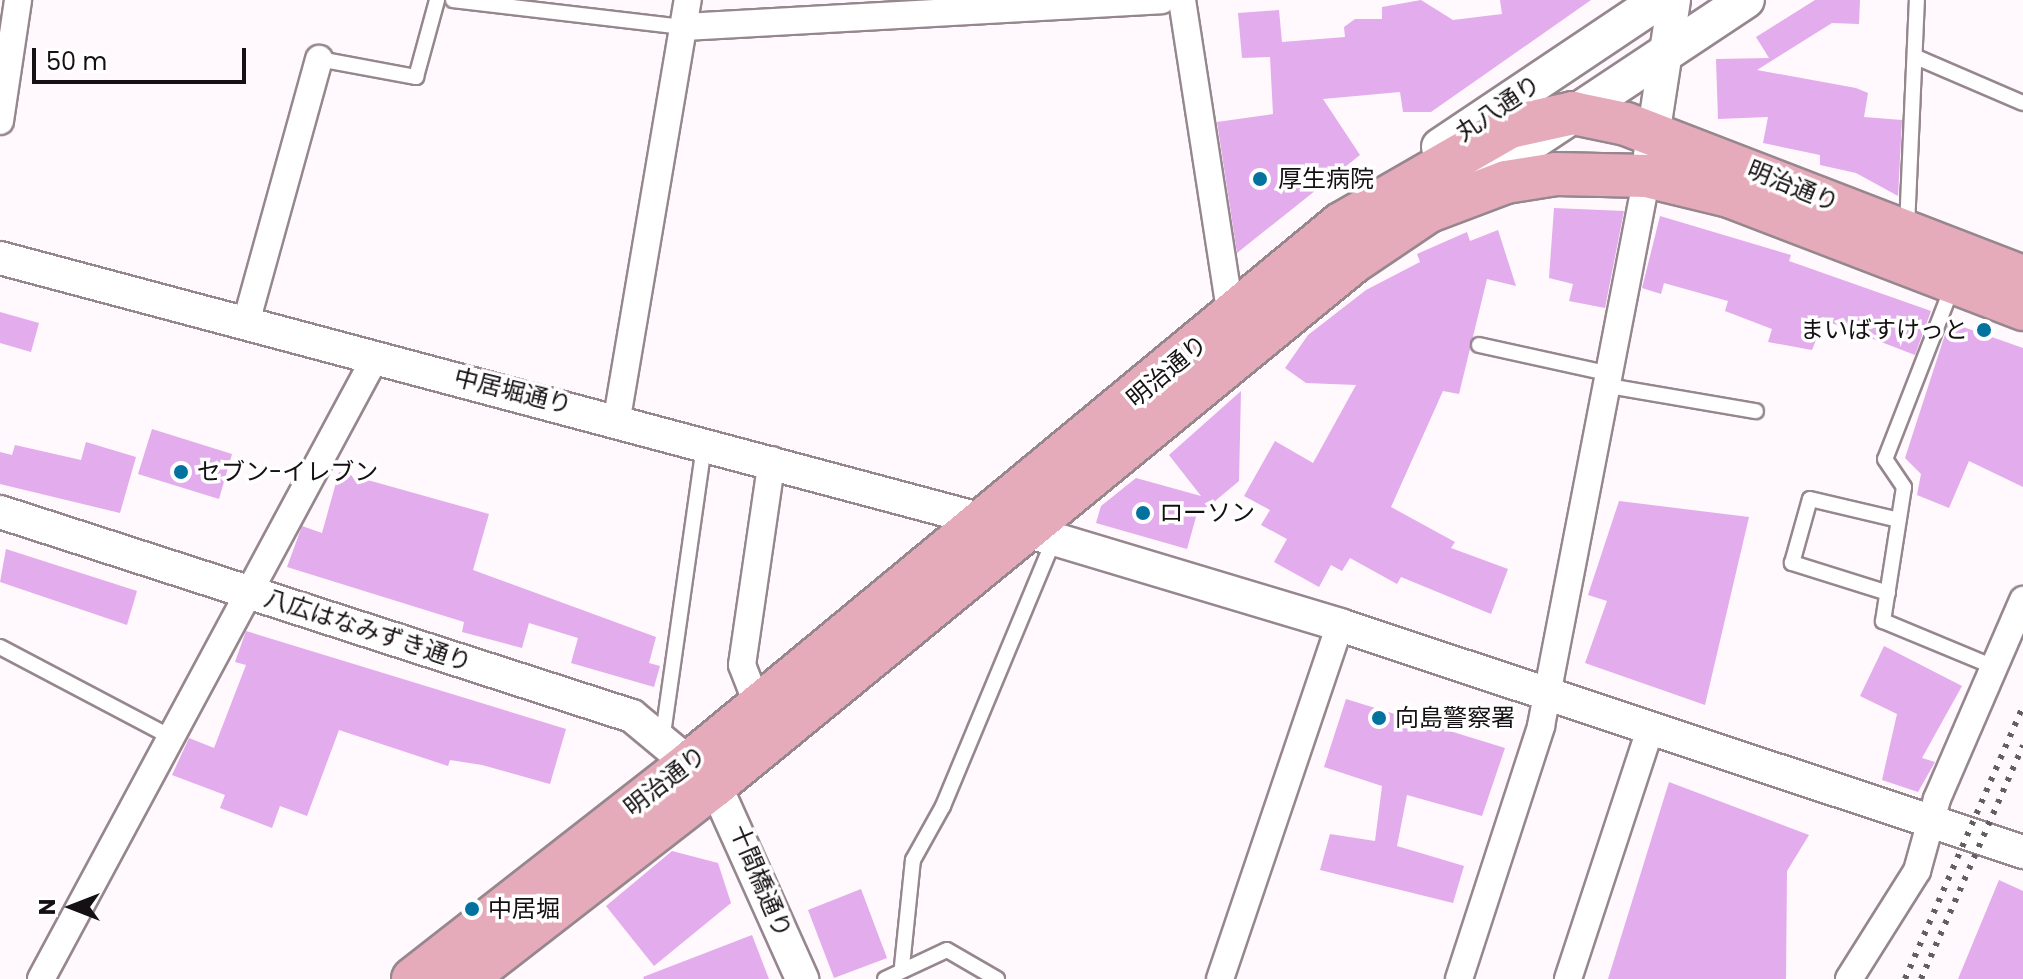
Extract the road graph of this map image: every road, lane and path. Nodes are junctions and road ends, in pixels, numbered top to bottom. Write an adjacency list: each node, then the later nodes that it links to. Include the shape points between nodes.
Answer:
1 (18, 0): 17 (street)
2 (437, 0): 14 (lane, via 416,77)
3 (453, 0): 11 (lane)
4 (688, 0): 11 (street)
5 (1161, 0): 11 (street)
6 (1182, 0): 27 (street)
7 (1660, 0): 21 (main road, 丸八通り, via 1429,156)
8 (1674, 0): 12 (street)
9 (1746, 0): 12 (main road, 丸八通り)
10 (1917, 0): 13 (lane)
11 (684, 27): 33 (street)
12 (1664, 51): 16 (main road, 丸八通り); 18 (street)
13 (1916, 57): 15 (lane); 22 (lane)
14 (319, 59): 28 (street)
15 (2023, 103)
16 (1573, 113): 18 (main road, 明治通り); 20 (main road, 丸八通り); 21 (main road, 明治通り, via 1510,127)
17 (0, 121)
18 (1653, 133): 19 (street); 22 (main road, 明治通り)
19 (1647, 176): 20 (main road, 明治通り, via 1518,180); 25 (main road, 明治通り, via 1729,196); 31 (street)
20 (1429, 211): 38 (main road, 明治通り, via 1353,262)
21 (1341, 224): 27 (main road, 明治通り)
22 (1906, 231): 24 (main road, 明治通り)
23 (0, 258): 28 (street, 中居堀通り)
24 (2023, 277)
25 (1954, 282): 26 (main road, 明治通り); 37 (lane, via 1885,459 1904,487)
26 (2023, 309)
27 (1231, 318): 38 (main road, 明治通り)
28 (247, 319): 30 (street, 中居堀通り)
29 (1479, 345): 31 (lane)
30 (376, 356): 33 (street, 中居堀通り); 39 (street)
31 (1610, 380): 32 (lane); 45 (street)
32 (1756, 411)
33 (617, 418): 34 (street, 中居堀通り)
34 (704, 442): 35 (street, 中居堀通り); 49 (lane)
35 (772, 460): 38 (street, 中居堀通り); 46 (street, via 742,665)
36 (0, 512): 39 (street, 八広はなみずき通り)
37 (1899, 520): 40 (lane); 40 (lane, via 1810,499 1792,563)
38 (1021, 531): 42 (street, 中居堀通り); 46 (main road, 明治通り); 49 (main road, 明治通り); 52 (lane, via 943,806 913,860)
39 (249, 591): 48 (street); 49 (street, 八広はなみずき通り, via 632,716)
40 (1888, 593): 44 (lane, via 1883,621)
41 (2023, 600): 44 (street)
42 (1340, 625): 45 (street, 中居堀通り); 60 (street)
43 (0, 647): 48 (lane)
44 (1994, 667): 50 (street)
45 (1546, 695): 47 (street, 中居堀通り); 53 (street)
46 (758, 706): 49 (main road, 明治通り)
47 (1650, 730): 50 (street, 中居堀通り); 61 (street)
48 (171, 737): 54 (street)
49 (690, 760): 55 (main road, 明治通り); 56 (main road, 明治通り); 57 (street, 十間橋通り)
50 (1929, 826): 51 (street, 中居堀通り); 62 (street, via 1917,871)
51 (2023, 852)
52 (902, 966): 58 (lane); 59 (lane, via 947,950)
53 (1465, 977)
54 (41, 979)
55 (413, 979)
56 (465, 979)
57 (802, 979)
58 (885, 979)
59 (997, 979)
60 (1220, 979)
61 (1568, 979)
62 (1849, 979)

